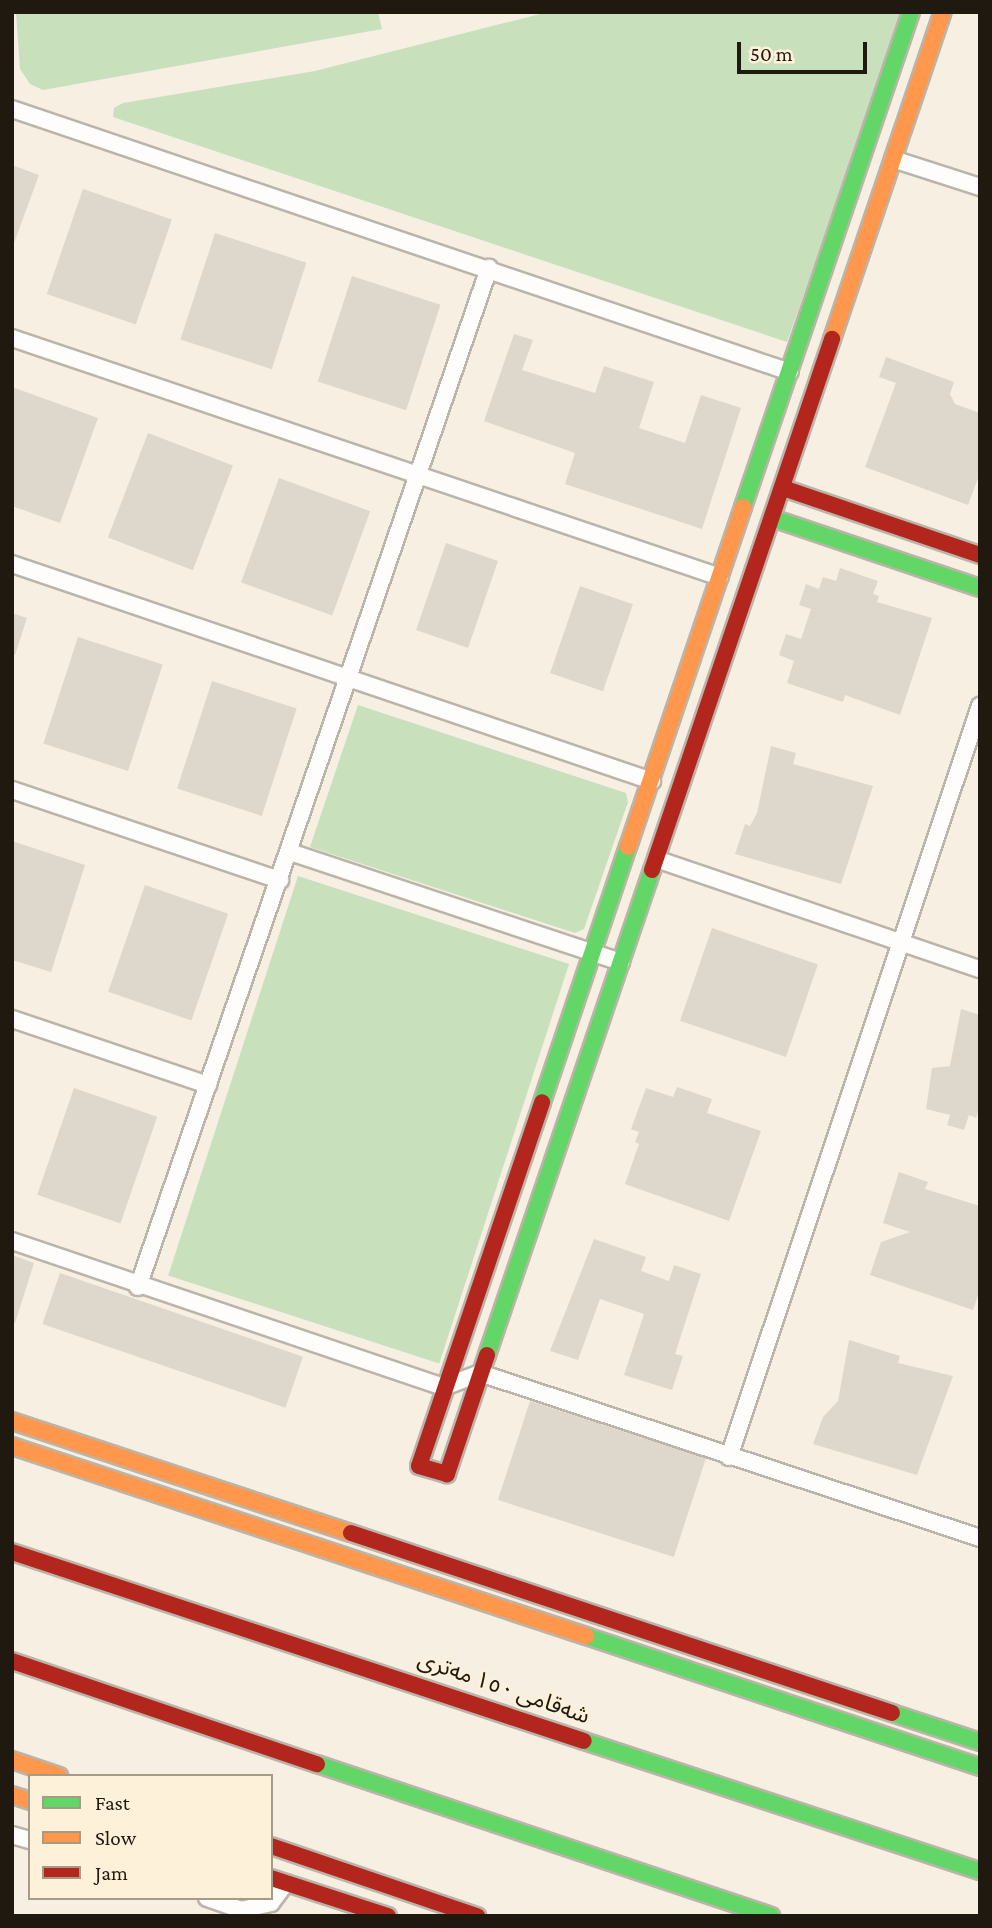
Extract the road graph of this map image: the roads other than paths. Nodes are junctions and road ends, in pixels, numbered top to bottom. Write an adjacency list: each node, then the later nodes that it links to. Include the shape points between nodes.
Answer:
1 (911, 12): 7 (main road)
2 (943, 12): 4 (main road)
3 (12, 109): 6 (street)
4 (893, 159): 5 (street); 8 (main road)
5 (980, 187)
6 (489, 268): 10 (street); 11 (street)
7 (813, 309): 8 (main road); 10 (main road)
8 (841, 318): 12 (main road)
9 (12, 338): 11 (street)
10 (790, 372): 16 (main road)
11 (415, 474): 16 (street); 18 (street)
12 (783, 488): 13 (main road); 14 (main road)
13 (772, 518): 17 (main road); 23 (main road)
14 (980, 555)
15 (12, 564): 18 (street)
16 (720, 577): 20 (main road)
17 (980, 588)
18 (349, 676): 20 (street); 22 (street)
19 (980, 706): 25 (street)
20 (652, 781): 26 (main road)
21 (12, 790): 24 (street)
22 (290, 852): 24 (street); 26 (street)
23 (656, 859): 25 (street); 27 (main road)
24 (280, 880): 30 (street)
25 (900, 942): 28 (street); 37 (street)
26 (593, 953): 27 (street); 34 (main road)
27 (621, 962): 33 (main road)
28 (980, 969)
29 (12, 1019): 30 (street)
30 (208, 1085): 32 (street)
31 (12, 1241): 32 (street)
32 (138, 1287): 34 (street)
33 (481, 1373): 34 (street); 34 (main road, via 447,1474 419,1466); 37 (street)
34 (444, 1387)
35 (12, 1421): 42 (main road)
36 (12, 1446): 44 (main road)
37 (729, 1457): 39 (street)
38 (980, 1519): 39 (street)
39 (977, 1537)
40 (12, 1552): 47 (main road, شەقامی ١٥٠ مەتری)
41 (12, 1661): 53 (main road)
42 (980, 1742)
43 (12, 1760): 45 (main road)
44 (980, 1768)
45 (53, 1774)
46 (273, 1847): 52 (main road)
47 (980, 1871)
48 (278, 1881): 51 (main road)
49 (212, 1900): 50 (street, via 241,1910)
50 (272, 1900)
51 (388, 1916)
52 (477, 1916)
53 (771, 1916)

